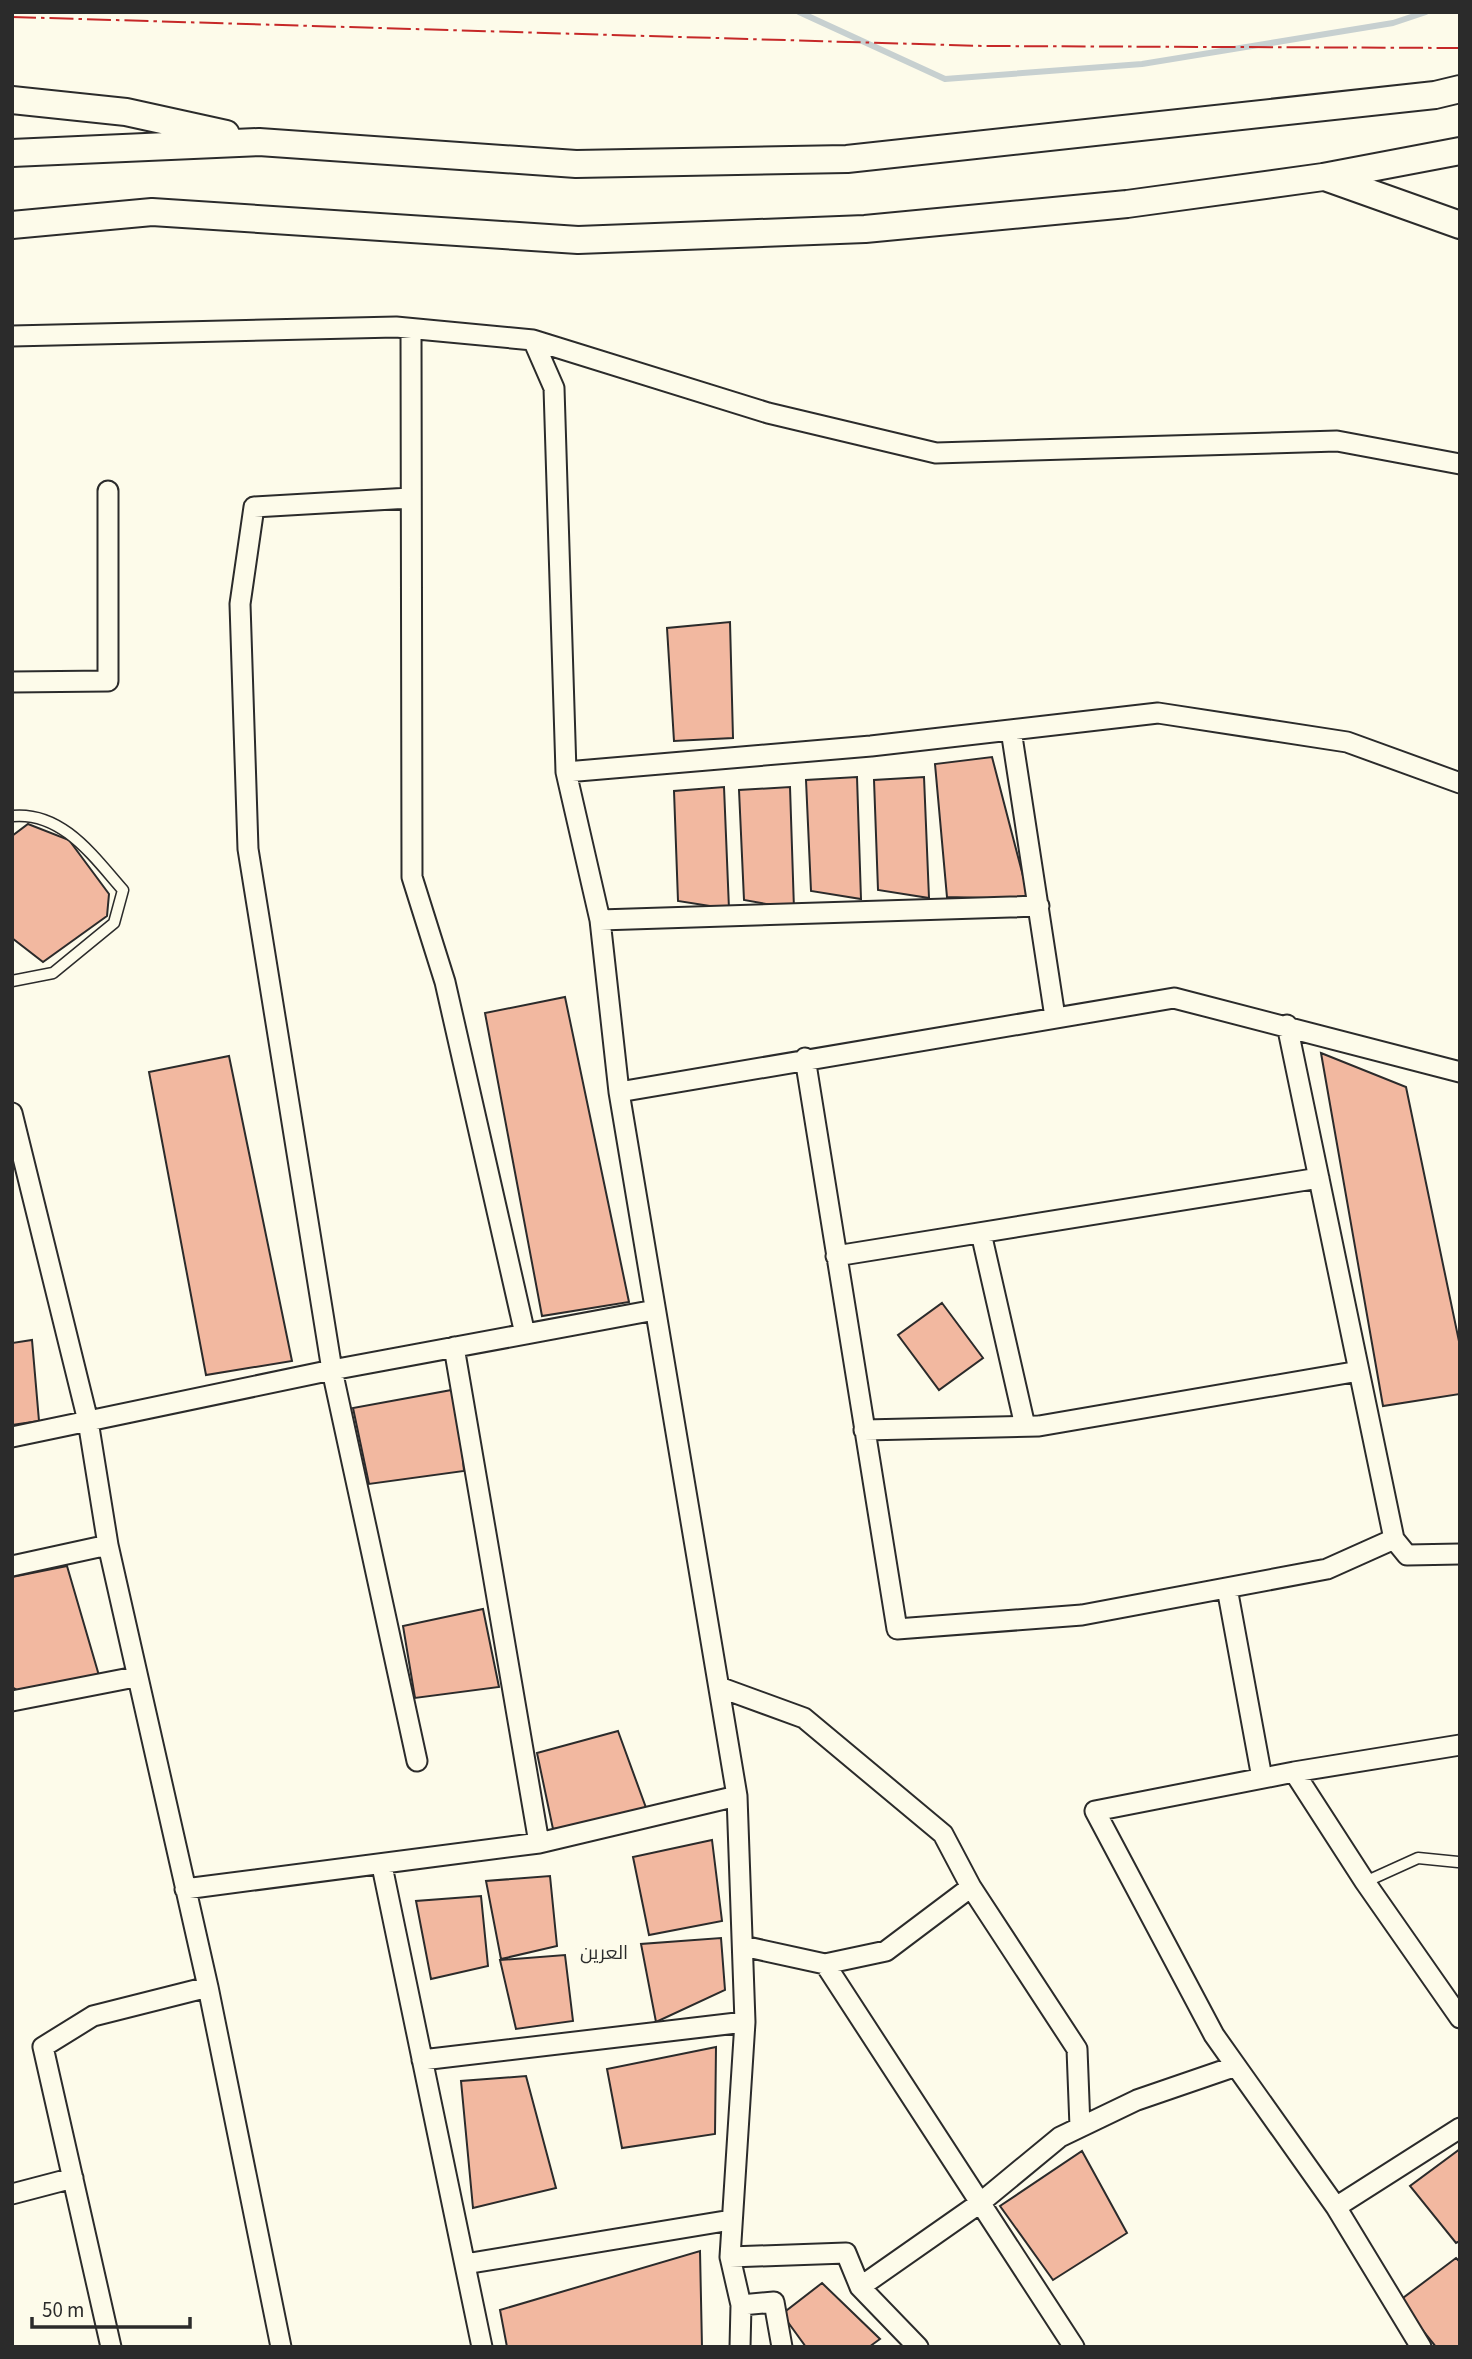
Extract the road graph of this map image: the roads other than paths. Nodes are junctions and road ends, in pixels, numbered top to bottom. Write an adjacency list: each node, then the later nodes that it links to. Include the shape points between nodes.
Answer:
1 (1460, 89): 3 (main road, via 847,159 576,164)
2 (12, 100): 3 (main road, via 126,112)
3 (258, 142): 5 (main road)
4 (1460, 151): 6 (main road)
5 (12, 153)
6 (1323, 177): 7 (main road, via 1127,204 865,229 633,238 578,240 152,212); 8 (main road)
7 (12, 225)
8 (1460, 225)
9 (411, 329): 10 (street); 11 (street); 14 (street)
10 (12, 336)
11 (533, 340): 12 (street, via 768,413 936,453 1337,441); 17 (street, via 554,388)
12 (1460, 464)
13 (108, 491): 15 (street, via 108,681)
14 (410, 498): 33 (street, via 412,877 445,982); 35 (street, via 254,507 240,604 248,849)
15 (12, 682)
16 (1011, 730): 17 (street); 18 (street, via 1158,713 1347,742); 20 (street)
17 (566, 772): 21 (street)
18 (1460, 783)
19 (12, 816): 22 (lane, via 30,814 74,835 122,890 114,923 53,973)
20 (1040, 906): 21 (street); 23 (street)
21 (600, 920): 27 (street)
22 (12, 981)
23 (1055, 1017): 24 (street, via 1174,998); 25 (street)
24 (1287, 1025): 26 (street); 29 (street)
25 (805, 1058): 27 (street); 31 (street)
26 (1460, 1072)
27 (619, 1091): 32 (street)
28 (12, 1113): 37 (street)
29 (1319, 1178): 30 (street); 36 (street)
30 (981, 1233): 31 (street); 38 (street)
31 (836, 1256): 39 (street)
32 (655, 1310): 33 (street); 47 (street)
33 (525, 1334): 34 (street)
34 (454, 1347): 35 (street); 54 (street)
35 (332, 1370): 37 (street); 50 (street)
36 (1359, 1371): 38 (street); 41 (street)
37 (88, 1421): 40 (street); 42 (street)
38 (1024, 1426): 39 (street)
39 (864, 1430): 45 (street, via 897,1629 1082,1615)
40 (12, 1437)
41 (1394, 1539): 43 (street, via 1408,1555); 45 (street, via 1327,1569)
42 (108, 1545): 44 (street); 46 (street)
43 (1460, 1554)
44 (12, 1566)
45 (1227, 1588): 52 (street)
46 (135, 1677): 48 (street); 59 (street)
47 (719, 1687): 53 (street); 58 (street, via 804,1718 943,1834)
48 (12, 1701)
49 (1460, 1745): 51 (street)
50 (417, 1761)
51 (1294, 1772): 52 (street); 57 (street)
52 (1262, 1778): 66 (street, via 1095,1811 1214,2035)
53 (737, 1796): 54 (street); 60 (street)
54 (540, 1843): 56 (street)
55 (1458, 1863): 57 (lane, via 1418,1858)
56 (382, 1866): 59 (street); 65 (street)
57 (1365, 1882): 63 (street)
58 (971, 1887): 61 (street, via 886,1951); 67 (street, via 1077,2049)
59 (185, 1889): 62 (street)
60 (743, 1946): 61 (street); 64 (street)
61 (825, 1964): 71 (street)
62 (208, 1987): 69 (street, via 93,2016 43,2047); 79 (street)
63 (1460, 2018)
64 (745, 2022): 65 (street); 73 (street)
65 (422, 2060): 75 (street)
66 (1236, 2066): 67 (street, via 1137,2100); 72 (street)
67 (1080, 2127): 71 (street, via 1060,2137)
68 (1460, 2128): 72 (street)
69 (73, 2178): 70 (street); 78 (street)
70 (12, 2194)
71 (980, 2203): 76 (street); 84 (street)
72 (1336, 2207): 85 (street)
73 (731, 2220): 74 (street); 75 (street)
74 (730, 2257): 76 (street, via 846,2253); 77 (street)
75 (465, 2264): 80 (street)
76 (860, 2287): 83 (street)
77 (741, 2305): 81 (street); 82 (street, via 774,2302)
78 (111, 2347)
79 (281, 2347)
80 (482, 2347)
81 (740, 2347)
82 (782, 2347)
83 (918, 2347)
84 (1074, 2347)
85 (1421, 2347)

